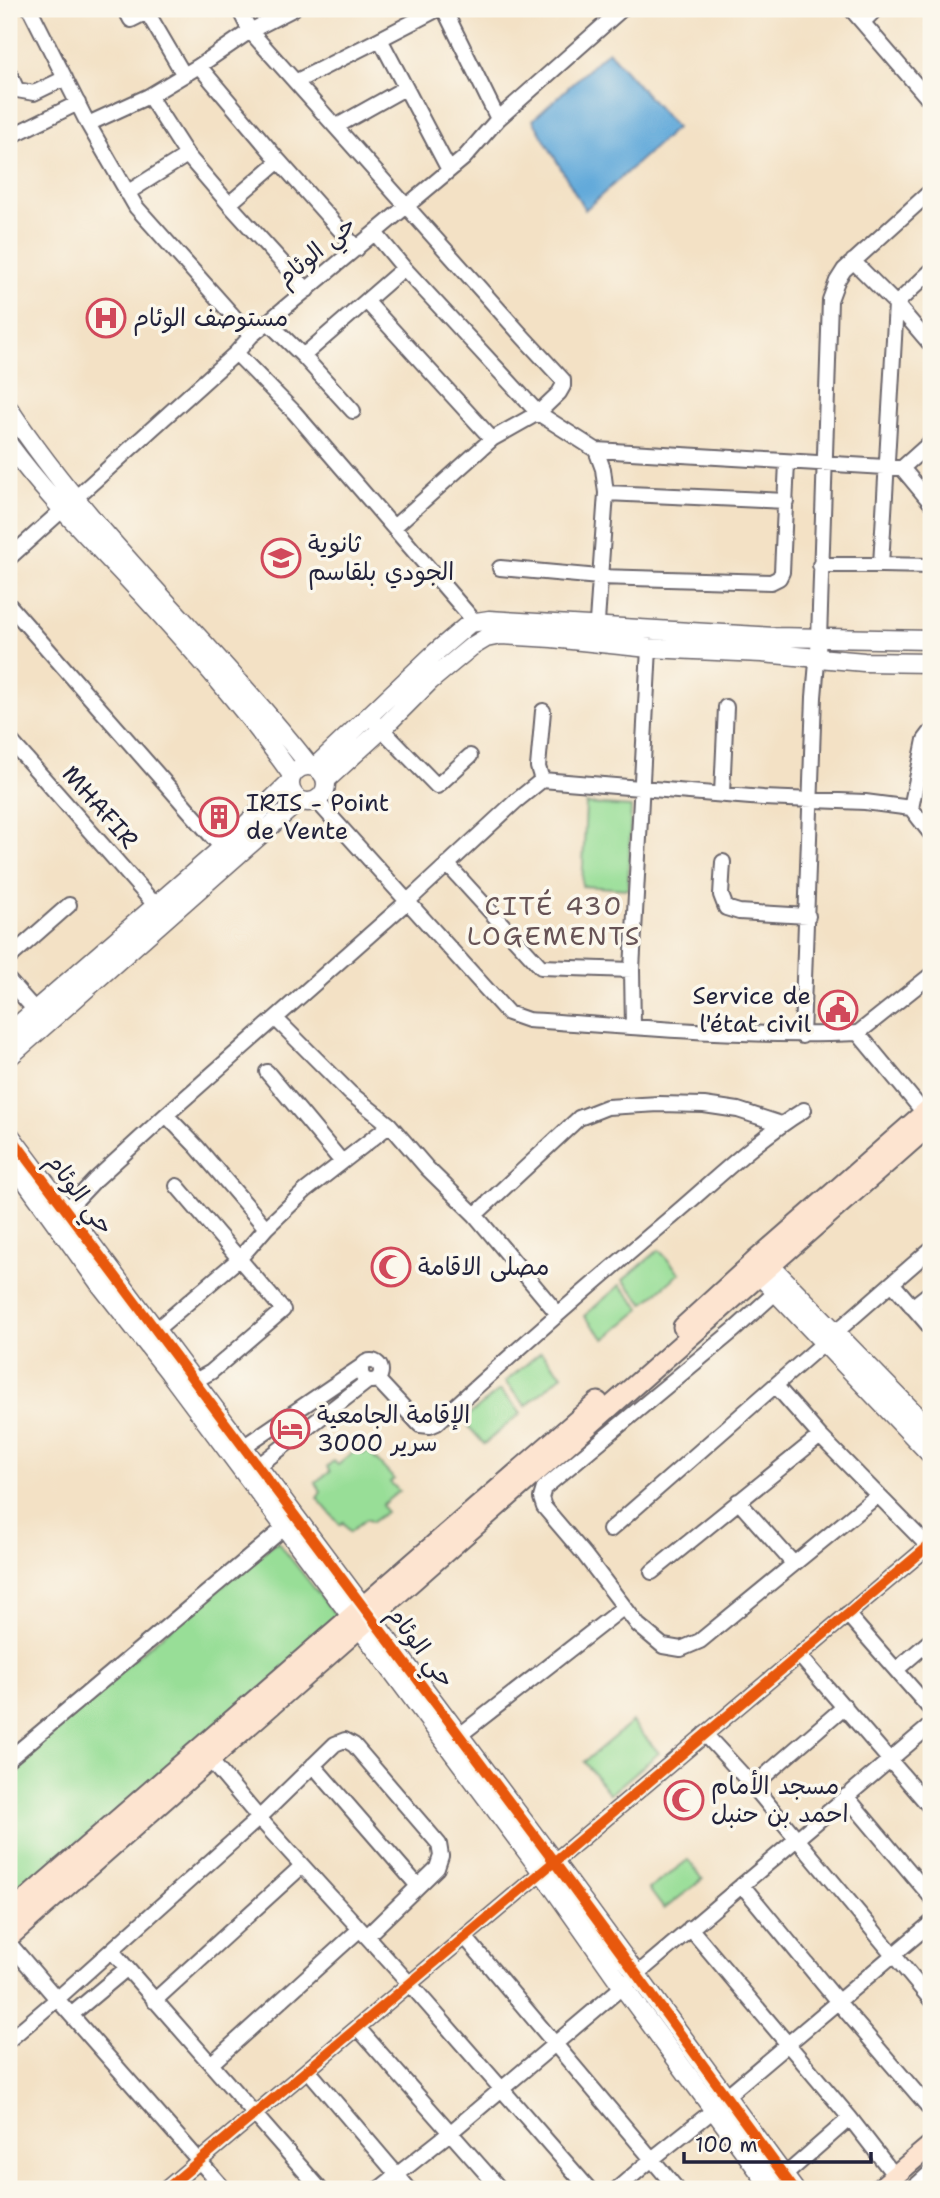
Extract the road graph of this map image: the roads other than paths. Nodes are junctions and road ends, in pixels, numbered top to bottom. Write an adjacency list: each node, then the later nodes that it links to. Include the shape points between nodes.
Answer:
1 (30, 9): 16 (street)
2 (125, 9): 15 (street, via 131,20 147,12)
3 (239, 9): 11 (street)
4 (293, 9): 11 (street)
5 (438, 9): 12 (street)
6 (444, 9): 22 (street)
7 (622, 9): 22 (street, حي الوئام)
8 (851, 9): 10 (street)
9 (876, 9): 10 (street)
10 (863, 22): 20 (street)
11 (250, 31): 13 (street); 17 (street)
12 (380, 39): 17 (street); 18 (street)
13 (199, 66): 15 (street); 27 (street)
14 (9, 73): 16 (street, via 17,90 34,93)
15 (184, 75): 19 (street)
16 (65, 78): 21 (street)
17 (297, 81): 24 (street)
18 (405, 88): 24 (street); 28 (street)
19 (149, 96): 23 (street); 26 (street)
20 (931, 102)
21 (78, 103): 23 (street); 25 (street)
22 (498, 119): 28 (street, حي الوئام)
23 (88, 124): 30 (street)
24 (337, 126): 32 (street)
25 (9, 137)
26 (187, 155): 30 (street); 31 (street)
27 (279, 161): 31 (street); 34 (street)
28 (449, 170): 32 (street, حي الوئام)
29 (931, 191): 35 (street)
30 (127, 193): 42 (street)
31 (229, 204): 38 (street)
32 (406, 207): 33 (street, حي الوئام); 48 (street, via 563,380 559,393)
33 (376, 233): 34 (street, حي الوئام); 36 (street)
34 (357, 249): 38 (street, حي الوئام)
35 (853, 261): 40 (street); 54 (street, via 837,281 830,300)
36 (404, 268): 39 (street); 48 (street)
37 (931, 271): 40 (street)
38 (307, 290): 41 (street, حي الوئام)
39 (367, 302): 45 (street); 49 (street)
40 (896, 303): 43 (street); 55 (street)
41 (268, 322): 42 (street, حي الوئام); 45 (street)
42 (251, 337): 44 (street, حي الوئام)
43 (931, 345)
44 (236, 352): 58 (street, حي الوئام); 60 (street)
45 (303, 356): 47 (street)
46 (9, 410): 58 (street)
47 (353, 411)
48 (537, 413): 49 (street); 52 (street)
49 (492, 439): 60 (street)
50 (931, 442): 55 (street)
51 (9, 444): 58 (street, via 27,469)
52 (596, 450): 53 (street); 56 (street)
53 (787, 462): 54 (street); 57 (street)
54 (824, 463): 55 (street); 62 (street)
55 (895, 468): 59 (street); 63 (street)
56 (606, 493): 57 (street); 66 (street)
57 (786, 501): 66 (street, via 782,572 771,582)
58 (69, 503): 61 (street, حي الوئام); 82 (street); 83 (street, via 230,696)
59 (931, 503)
60 (395, 527): 68 (street)
61 (9, 558)
62 (820, 565): 63 (street); 70 (street)
63 (881, 565): 64 (street)
64 (931, 566)
65 (500, 568): 66 (street)
66 (599, 577): 69 (street)
67 (9, 605): 91 (street)
68 (475, 622): 69 (street); 77 (street)
69 (597, 634): 70 (street, via 663,631); 72 (street); 78 (street, via 486,638 430,681)
70 (820, 639): 71 (street); 73 (street)
71 (931, 639)
72 (649, 648): 73 (street); 85 (street)
73 (817, 658): 74 (street); 88 (street)
74 (931, 663)
75 (726, 707): 86 (street)
76 (543, 712): 84 (street, via 538,767)
77 (368, 715): 78 (street); 82 (street)
78 (382, 730): 81 (street, via 437,786); 82 (street)
79 (931, 732): 89 (street, via 925,740)
80 (9, 739): 96 (street, MHAFIR)
81 (470, 756)
82 (317, 771): 83 (street, via 299,768); 87 (street, via 325,792)
83 (291, 778): 87 (street, via 292,793); 91 (street)
84 (542, 780): 85 (street); 93 (street)
85 (641, 787): 86 (street); 99 (street)
86 (722, 794): 88 (street)
87 (308, 800): 94 (street); 108 (street)
88 (812, 800): 89 (street); 97 (street)
89 (911, 808): 90 (street)
90 (931, 834)
91 (222, 848): 96 (street)
92 (723, 862): 97 (street, via 721,895 726,908)
93 (447, 864): 94 (street); 99 (street, via 541,967)
94 (408, 900): 103 (street); 104 (street, via 508,1013 528,1020)
95 (69, 905): 98 (street)
96 (156, 906): 102 (street)
97 (808, 916): 107 (street)
98 (9, 958)
99 (632, 970): 104 (street)
100 (931, 975): 106 (street)
101 (9, 981): 102 (street)
102 (34, 1009): 105 (street)
103 (276, 1019): 111 (street); 113 (street, via 350,1093)
104 (633, 1026): 107 (street)
105 (9, 1033)
106 (858, 1033): 107 (street); 112 (street)
107 (802, 1036)
108 (9, 1057)
109 (267, 1072): 117 (street)
110 (804, 1110): 114 (street)
111 (166, 1115): 120 (street); 121 (street)
112 (929, 1117): 124 (main road)
113 (390, 1125): 117 (street); 119 (street)
114 (781, 1125): 119 (street, via 738,1110 704,1105 607,1107 579,1118); 129 (street)
115 (9, 1134): 120 (street, حي الوئام)
116 (9, 1158): 120 (street, حي الوئام)
117 (342, 1162): 121 (street)
118 (177, 1186): 123 (street)
119 (475, 1215): 129 (street)
120 (60, 1216): 131 (street, حي الوئام)
121 (266, 1228): 123 (street)
122 (931, 1249): 125 (street)
123 (240, 1258): 131 (street); 134 (street, via 283,1310 211,1372)
124 (760, 1266): 127 (street); 132 (street); 150 (main road)
125 (892, 1283): 128 (street); 132 (street)
126 (931, 1292): 128 (street)
127 (775, 1293): 132 (street); 148 (street, via 544,1489 544,1507)
128 (912, 1307): 130 (street)
129 (558, 1314): 133 (street, via 430,1426 412,1418)
130 (931, 1328)
131 (150, 1336): 134 (street, حي الوئام)
132 (831, 1339): 135 (street); 136 (street); 139 (street)
133 (372, 1380): 138 (street, via 381,1371 370,1361); 140 (street)
134 (188, 1385): 138 (street, حي الوئام); 143 (street, حي الوئام)
135 (776, 1386): 137 (street); 144 (street)
136 (931, 1430)
137 (820, 1436): 141 (street); 142 (street)
138 (243, 1447): 140 (street, حي الوئام)
139 (931, 1455)
140 (258, 1466): 150 (street, حي الوئام)
141 (878, 1495): 145 (street); 146 (street)
142 (738, 1501): 146 (street); 147 (street)
143 (284, 1528): 150 (street, حي الوئام); 159 (street)
144 (610, 1530)
145 (930, 1545): 149 (street)
146 (793, 1563): 148 (street, via 700,1641 681,1649 663,1646)
147 (652, 1572)
148 (624, 1607): 158 (street)
149 (847, 1614): 152 (street); 153 (street)
150 (362, 1617): 158 (street, حي الوئام); 161 (main road); 169 (street, حي الوئام); 173 (main road)
151 (931, 1640): 153 (street)
152 (799, 1655): 154 (street); 157 (street)
153 (895, 1670): 155 (street)
154 (845, 1706): 160 (street); 163 (street)
155 (931, 1710)
156 (931, 1725): 160 (street)
157 (705, 1734): 163 (street); 169 (street)
158 (460, 1735): 169 (street, حي الوئام)
159 (9, 1759)
160 (890, 1759): 164 (street); 165 (street)
161 (210, 1760): 166 (street); 177 (main road)
162 (313, 1765): 166 (street); 171 (street); 171 (street, via 335,1744 345,1740 355,1745 439,1844 437,1868)
163 (753, 1786): 167 (street)
164 (846, 1796): 167 (street); 172 (street)
165 (931, 1808)
166 (259, 1818): 168 (street); 180 (street)
167 (796, 1839): 170 (street); 181 (street)
168 (302, 1866): 176 (street); 187 (street)
169 (549, 1867): 178 (street); 183 (street, حي الوئام)
170 (742, 1885): 175 (street); 188 (street)
171 (418, 1886): 176 (street)
172 (931, 1897)
173 (9, 1914)
174 (931, 1923): 181 (street)
175 (690, 1928): 183 (street); 193 (street)
176 (363, 1933): 184 (street); 194 (street)
177 (9, 1937)
178 (465, 1937): 184 (street); 192 (street)
179 (9, 1943): 185 (street)
180 (112, 1951): 182 (street); 185 (street)
181 (894, 1954): 186 (street); 188 (street)
182 (125, 1969): 187 (street); 189 (street)
183 (629, 1980): 192 (street); 197 (street, حي الوئام)
184 (409, 1983): 190 (street); 196 (street)
185 (57, 1999): 189 (street); 191 (street)
186 (931, 2000)
187 (154, 2001): 194 (street)
188 (839, 2003): 193 (street); 198 (street)
189 (71, 2015): 204 (street)
190 (358, 2028): 195 (street); 201 (street)
191 (9, 2040)
192 (553, 2044): 196 (street); 203 (street)
193 (787, 2045): 197 (street); 200 (street)
194 (211, 2064): 199 (street)
195 (308, 2070): 199 (street); 206 (street)
196 (500, 2088): 201 (street); 215 (street)
197 (720, 2103): 203 (street); 208 (street, حي الوئام)
198 (931, 2109)
199 (256, 2115): 204 (street); 211 (street)
200 (850, 2118): 207 (street); 208 (street)
201 (450, 2132): 206 (street); 214 (street)
202 (931, 2145): 207 (main road)
203 (652, 2158): 216 (street); 217 (street)
204 (201, 2161): 209 (street); 210 (street)
205 (931, 2172): 219 (street)
206 (397, 2176): 212 (street); 213 (street)
207 (895, 2176): 218 (main road)
208 (783, 2185)
209 (166, 2189)
210 (224, 2189)
211 (320, 2189)
212 (379, 2189)
213 (409, 2189)
214 (500, 2189)
215 (589, 2189)
216 (617, 2189)
217 (677, 2189)
218 (879, 2189)
219 (912, 2189)

